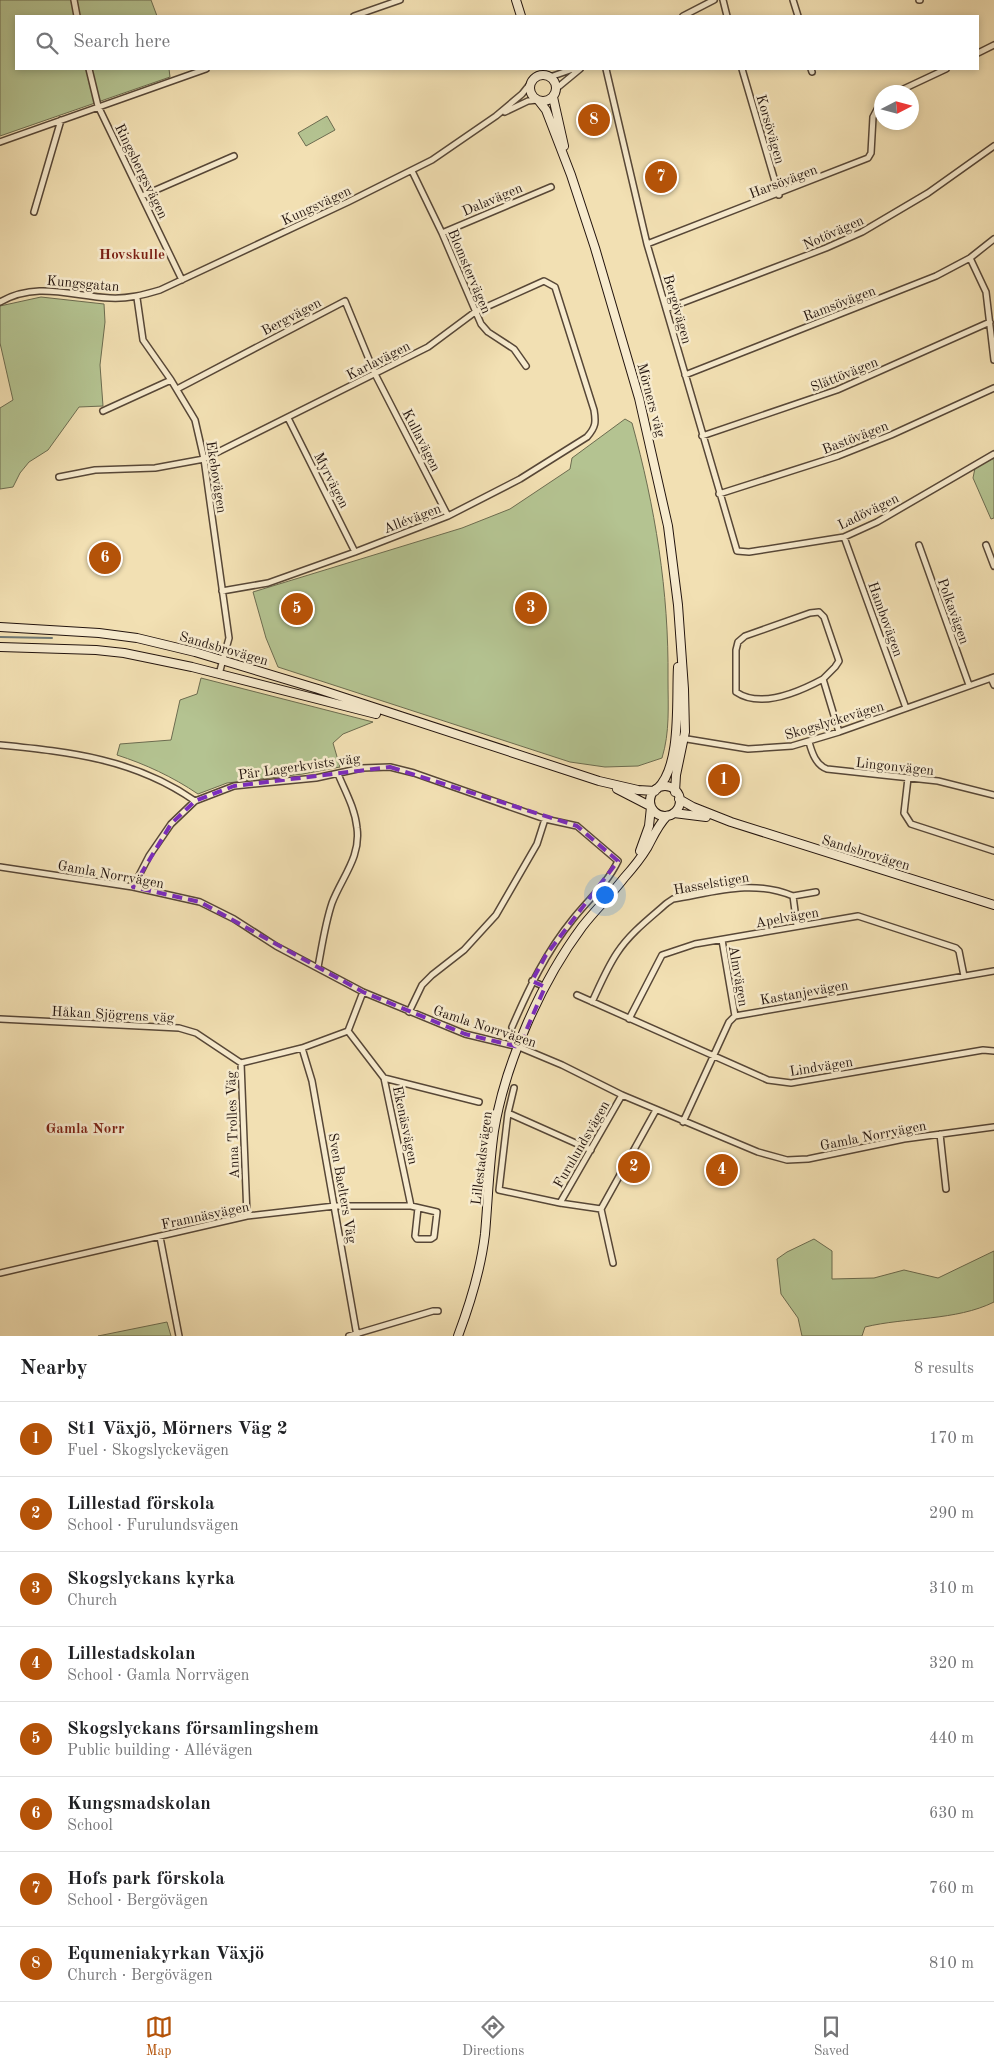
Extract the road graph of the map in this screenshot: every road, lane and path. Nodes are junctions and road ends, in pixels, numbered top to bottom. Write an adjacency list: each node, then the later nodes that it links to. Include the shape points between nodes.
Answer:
1 (74, 0): 7 (street)
2 (400, 0): 8 (street)
3 (515, 0): 9 (main road)
4 (714, 0): 10 (street)
5 (723, 0): 11 (street)
6 (793, 0): 12 (street)
7 (77, 15)
8 (357, 15)
9 (520, 15)
10 (685, 15)
11 (727, 15)
12 (798, 15)
13 (994, 45): 14 (street)
14 (979, 52)
15 (89, 70): 30 (street, Ringsbergsvägen)
16 (203, 70): 30 (street)
17 (532, 70): 25 (main road)
18 (543, 70): 24 (main road)
19 (569, 70): 24 (street)
20 (579, 70): 27 (street)
21 (606, 70): 45 (street, Bergövägen)
22 (742, 70): 40 (street, Korsövägen)
23 (944, 70): 26 (street)
24 (549, 76): 25 (main road, via 539,75); 27 (main road)
25 (531, 82): 29 (main road, via 531,93); 32 (street, Kungsvägen)
26 (912, 85)
27 (556, 88): 28 (main road)
28 (553, 97): 29 (main road, via 548,101); 38 (main road, Mörners väg)
29 (538, 100): 32 (street, Kungsvägen); 38 (main road, Mörners väg, via 546,110)
30 (98, 106): 33 (street); 41 (street, Ringsbergsvägen)
31 (874, 115): 40 (street, Harsövägen, via 868,158)
32 (496, 116): 37 (street, Kungsvägen, via 452,149)
33 (61, 120): 34 (street); 42 (street)
34 (0, 142)
35 (994, 146): 50 (street, Notövägen, via 928,193 862,232)
36 (234, 156): 41 (street)
37 (412, 171): 43 (street, Blomstervägen); 47 (street, Kungsvägen)
38 (571, 175): 87 (main road, Mörners väg, via 632,374 668,526 684,689)
39 (551, 187): 43 (street, Dalavägen)
40 (778, 195): 45 (street, Harsövägen)
41 (142, 196): 47 (street, Ringsbergsvägen)
42 (34, 212)
43 (442, 233): 51 (street, Blomstervägen)
44 (994, 239): 46 (street, Ramsövägen)
45 (647, 244): 50 (street, Bergövägen)
46 (970, 258): 52 (street, via 983,282); 56 (street, Ramsövägen, via 908,289)
47 (182, 280): 48 (street, Kungsvägen)
48 (137, 298): 49 (street, Kungsgatan, via 112,299 41,290); 57 (street, Ekebovägen, via 143,340)
49 (0, 302)
50 (666, 309): 56 (street, Bergövägen)
51 (475, 312): 54 (street, Blomstervägen, via 488,332 514,349); 55 (street, Karlavägen, via 428,347); 62 (street, Karlavägen, via 544,281 555,287 594,410 597,423)
52 (990, 322): 53 (street); 63 (street, Slättövägen, via 837,390)
53 (994, 360)
54 (526, 366)
55 (375, 374): 59 (street, Bergvägen, via 345,301); 61 (street, Karlavägen); 68 (street, Kullavägen)
56 (685, 375): 63 (street, Bergövägen)
57 (171, 380): 59 (street, Ekebovägen); 60 (street)
58 (994, 388): 67 (street, Bastövägen, via 838,456)
59 (177, 389): 65 (street, Ekebovägen, via 195,420)
60 (103, 411)
61 (288, 418): 65 (street, Karlavägen); 72 (street, Myrvägen)
62 (594, 430): 68 (street, Allévägen, via 520,479)
63 (702, 436): 67 (street, Bergövägen)
64 (994, 454): 69 (street, Ladövägen, via 899,510)
65 (204, 459): 66 (street, Karlavägen, via 155,468 95,470); 75 (street, Ekebovägen)
66 (59, 477)
67 (719, 494): 73 (street, Bergövägen)
68 (448, 516): 72 (street, Allévägen)
69 (844, 537): 73 (street, Ladövägen); 84 (street, Hambovägen)
70 (919, 545): 82 (street, Polkavägen)
71 (986, 545): 74 (street)
72 (355, 552): 75 (street, Allévägen, via 268,583)
73 (739, 552)
74 (994, 566)
75 (222, 591): 78 (street, Ekebovägen, via 229,638)
76 (0, 627): 78 (main road, Sandsbrovägen, via 137,638)
77 (0, 647): 79 (main road, Sandsbrovägen, via 124,653)
78 (223, 661): 79 (street, Ekebovägen); 85 (main road, Sandsbrovägen)
79 (220, 674): 85 (main road, Sandsbrovägen)
80 (993, 677): 82 (street, Skogslyckevägen); 83 (street)
81 (823, 679): 81 (street, via 839,661 824,617 818,612 745,636 738,642 736,692 743,696 764,699 791,694); 86 (street)
82 (968, 685): 84 (street, Skogslyckevägen)
83 (994, 685)
84 (906, 708): 86 (street, Skogslyckevägen)
85 (434, 729): 92 (main road, Sandsbrovägen)
86 (840, 732): 88 (street, Skogslyckevägen)
87 (680, 738): 88 (street, Skogslyckevägen, via 758,749); 93 (main road, Mörners väg, via 666,777); 94 (main road, Mörners väg)
88 (809, 742): 91 (street, Lingonvägen, via 816,759 827,769)
89 (0, 745): 96 (street, via 106,760 142,771)
90 (338, 774): 96 (street, Pär Lagerkvists väg, via 234,786); 99 (street, Pär Lagerkvists väg, via 362,768 390,767); 110 (street, via 354,811 358,829 357,850 333,902)
91 (908, 778): 95 (street, Lingonvägen, via 938,781); 101 (street, via 904,813 911,824)
92 (599, 781): 93 (main road, Sandsbrovägen, via 627,788); 97 (main road, Sandsbrovägen)
93 (656, 790): 94 (main road, via 668,787); 97 (main road, via 651,797)
94 (677, 795): 98 (main road, via 678,806); 100 (main road, Sandsbrovägen, via 693,807)
95 (994, 795)
96 (195, 801): 104 (street, via 171,824)
97 (651, 806): 98 (main road, via 659,815); 102 (main road, Lillestadsvägen, via 652,814)
98 (670, 814): 100 (main road, Sandsbrovägen, via 692,814); 102 (main road, Lillestadsvägen)
99 (545, 819): 113 (street, Pär Lagerkvists väg, via 577,826 618,861 596,894 573,918 546,955); 118 (street, via 536,844 496,915 464,950 422,986)
100 (731, 822): 107 (main road, Sandsbrovägen)
101 (994, 851)
102 (636, 863): 114 (main road, Lillestadsvägen, via 582,928)
103 (0, 867): 104 (street, Gamla Norrvägen)
104 (133, 887): 110 (street, Gamla Norrvägen, via 200,902)
105 (816, 892): 106 (street)
106 (793, 896): 108 (street); 117 (street, Hasselstigen, via 749,886 667,902 618,951)
107 (994, 905)
108 (797, 926): 109 (street, Apelvägen); 112 (street, Apelvägen, via 858,916 956,948)
109 (722, 940): 119 (street, Almvägen); 120 (street, Apelvägen, via 695,944 662,955)
110 (318, 967): 115 (street, Gamla Norrvägen)
111 (994, 971): 112 (street, Kastanjevägen)
112 (964, 976): 119 (street, Kastanjevägen)
113 (532, 981): 114 (street); 122 (street)
114 (545, 987): 124 (main road, Lillestadsvägen)
115 (363, 992): 118 (street, Gamla Norrvägen); 123 (street)
116 (577, 995): 117 (street, Lindvägen)
117 (592, 1002): 120 (street, Lindvägen)
118 (409, 1012): 124 (street, Gamla Norrvägen, via 465,1034)
119 (735, 1016): 127 (street)
120 (629, 1018): 127 (street, Lindvägen)
121 (0, 1019): 128 (street, Håkan Sjögrens väg, via 179,1028 196,1034)
122 (512, 1027)
123 (348, 1031): 125 (street); 129 (street, Ekenäsvägen)
124 (519, 1047): 131 (street, Gamla Norrvägen); 153 (main road, Lillestadsvägen, via 504,1086 494,1132 485,1235)
125 (302, 1048): 128 (street); 141 (street, Sven Baelters Väg, via 312,1080)
126 (994, 1051): 127 (street, Lindvägen, via 984,1050 792,1083 768,1080)
127 (713, 1056): 135 (street)
128 (241, 1063): 145 (street, Anna Trolles Väg)
129 (384, 1078): 132 (street); 142 (street, Ekenäsvägen)
130 (514, 1088): 134 (street, Lillestadsvägen)
131 (622, 1095): 133 (street, Gamla Norrvägen); 138 (street, Furulundsvägen)
132 (480, 1102)
133 (656, 1110): 135 (street, Gamla Norrvägen); 144 (street)
134 (508, 1113): 138 (street); 140 (street, Lillestadsvägen, via 499,1190)
135 (683, 1122): 137 (street, Gamla Norrvägen, via 787,1160 808,1159)
136 (994, 1127): 137 (street, Gamla Norrvägen)
137 (940, 1134): 139 (street, Gamla Norrvägen)
138 (591, 1150): 140 (street, Furulundsvägen)
139 (946, 1189)
140 (560, 1203): 144 (street)
141 (335, 1206): 142 (street, Framnäsvägen); 145 (street, Framnäsvägen); 150 (street, Sven Baelters Väg)
142 (411, 1206): 143 (street, Framnäsvägen)
143 (418, 1208): 143 (street, Framnäsvägen, via 436,1212 434,1237 431,1239 417,1239 415,1236)
144 (601, 1209): 147 (street)
145 (248, 1216): 146 (street, Framnäsvägen)
146 (160, 1237): 148 (street, Framnäsvägen); 151 (street)
147 (613, 1263)
148 (0, 1273)
149 (438, 1311): 150 (street)
150 (356, 1335): 152 (street)
151 (179, 1336)
152 (349, 1336)
153 (458, 1336)

